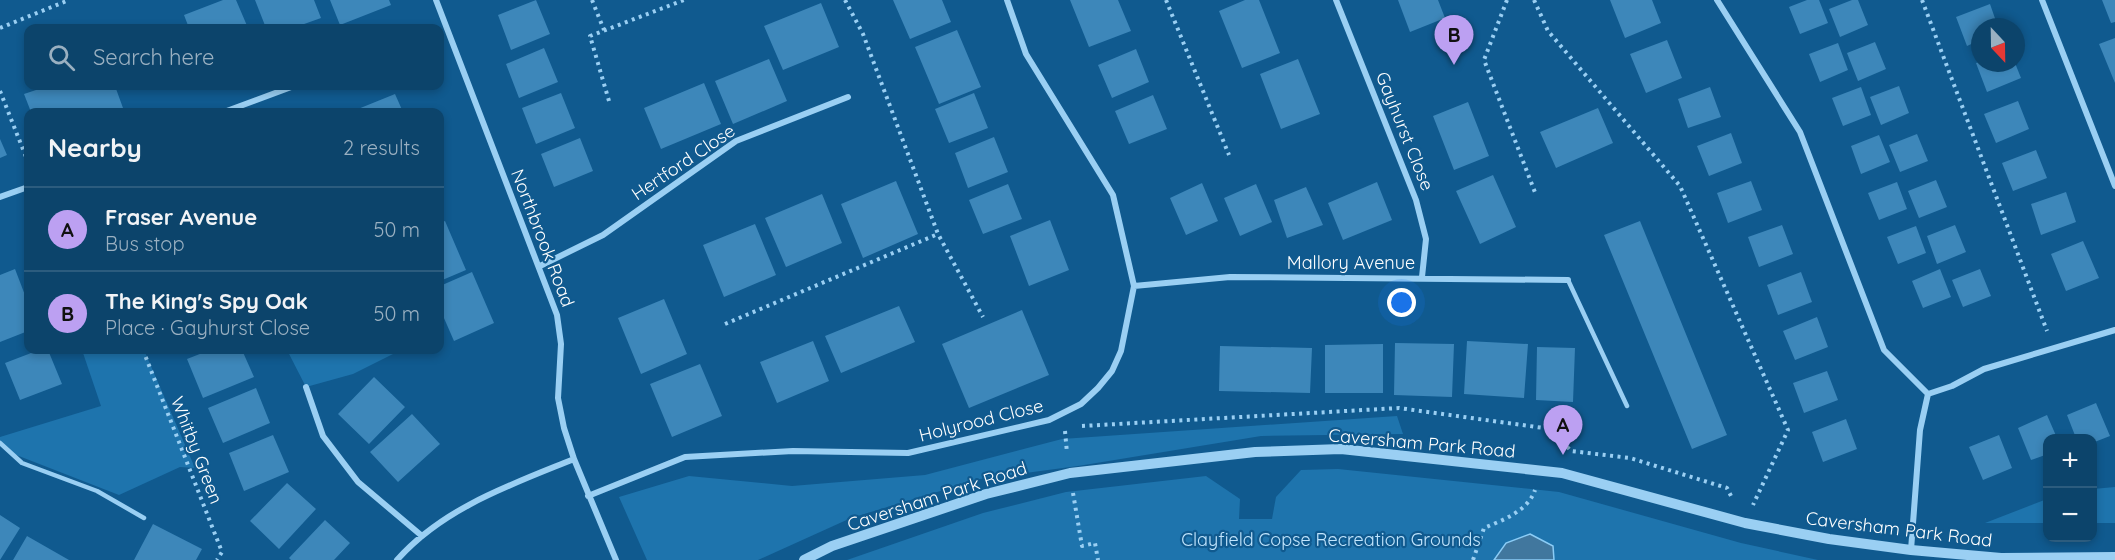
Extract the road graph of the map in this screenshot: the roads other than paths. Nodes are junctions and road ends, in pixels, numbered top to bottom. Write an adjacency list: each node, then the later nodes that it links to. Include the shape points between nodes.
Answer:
1 (436, 0): 6 (street, Northbrook Road)
2 (1006, 0): 17 (street, Holyrood Close, via 1026,54 1113,195)
3 (1336, 0): 15 (street, Gayhurst Close, via 1416,200 1426,239)
4 (1717, 0): 20 (street, via 1800,132 1884,350)
5 (2042, 0): 11 (street)
6 (441, 24)
7 (444, 33): 14 (street, Northbrook Road)
8 (283, 90): 10 (street)
9 (848, 97): 14 (street, Hertford Close, via 736,141 603,235)
10 (235, 108)
11 (2115, 186)
12 (24, 188): 13 (street)
13 (0, 196)
14 (540, 266): 23 (street, Northbrook Road, via 557,315 561,344 558,398)
15 (1422, 277): 16 (street, Mallory Avenue); 17 (street, Mallory Avenue, via 1230,277)
16 (1568, 280): 21 (lane)
17 (1134, 286): 24 (street, Holyrood Close, via 1121,351 1112,370 1081,404 1049,420 908,453 792,451 685,457)
18 (2115, 330): 20 (street, via 1984,369)
19 (306, 387): 26 (street, via 323,436 358,482)
20 (1928, 394): 27 (street, via 1920,430)
21 (1627, 406)
22 (0, 443): 25 (lane, via 22,463 97,491)
23 (573, 459): 24 (street, Northbrook Road); 26 (street, via 465,505)
24 (588, 496): 30 (street, Northbrook Road)
25 (144, 518)
26 (422, 536): 29 (street)
27 (1911, 550): 28 (street, Caversham Park Road, via 2001,558); 31 (street, Caversham Park Road, via 1744,523 1543,470 1341,450 1255,452 1070,473 986,494 832,546)
28 (2115, 557)
29 (397, 560)
30 (616, 560)
31 (804, 560)

